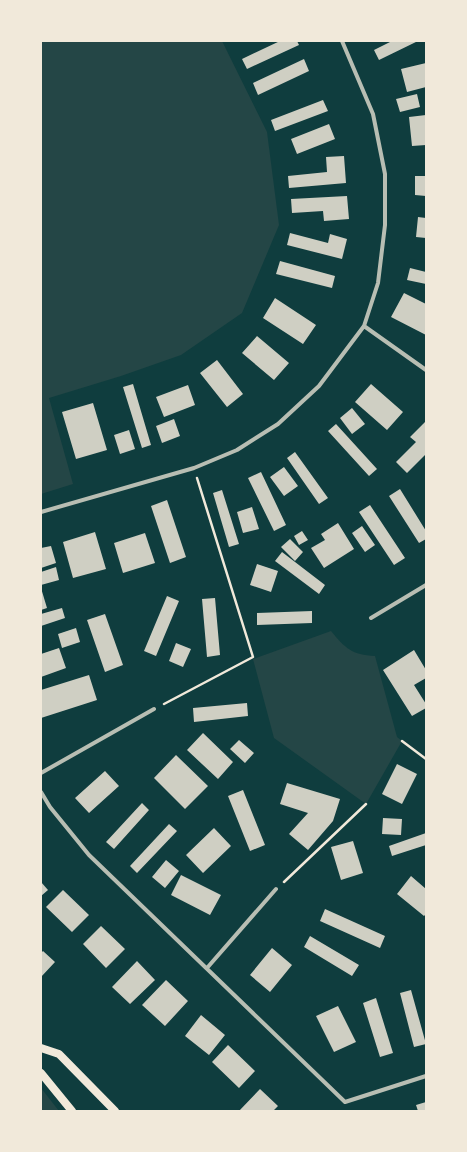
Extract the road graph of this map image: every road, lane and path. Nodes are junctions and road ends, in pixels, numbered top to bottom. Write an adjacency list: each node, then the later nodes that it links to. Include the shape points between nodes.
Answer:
1 (342, 41): 2 (street, via 373,114 385,174 385,225 378,283)
2 (364, 326): 3 (street); 4 (street, via 319,386 278,424 238,450)
3 (426, 370)
4 (194, 468): 5 (street); 8 (path, via 253,657)
5 (41, 512)
6 (426, 585): 7 (street)
7 (371, 618)
8 (154, 709): 11 (street)
9 (402, 741): 10 (path)
10 (426, 760)
11 (41, 773)
12 (41, 792): 15 (street, via 50,807 90,855)
13 (366, 804): 14 (path)
14 (276, 889): 15 (street)
15 (207, 968): 18 (street, via 345,1102)
16 (41, 1048): 20 (main road, via 59,1054)
17 (41, 1073): 19 (main road)
18 (426, 1076)
19 (72, 1111)
20 (114, 1111)

